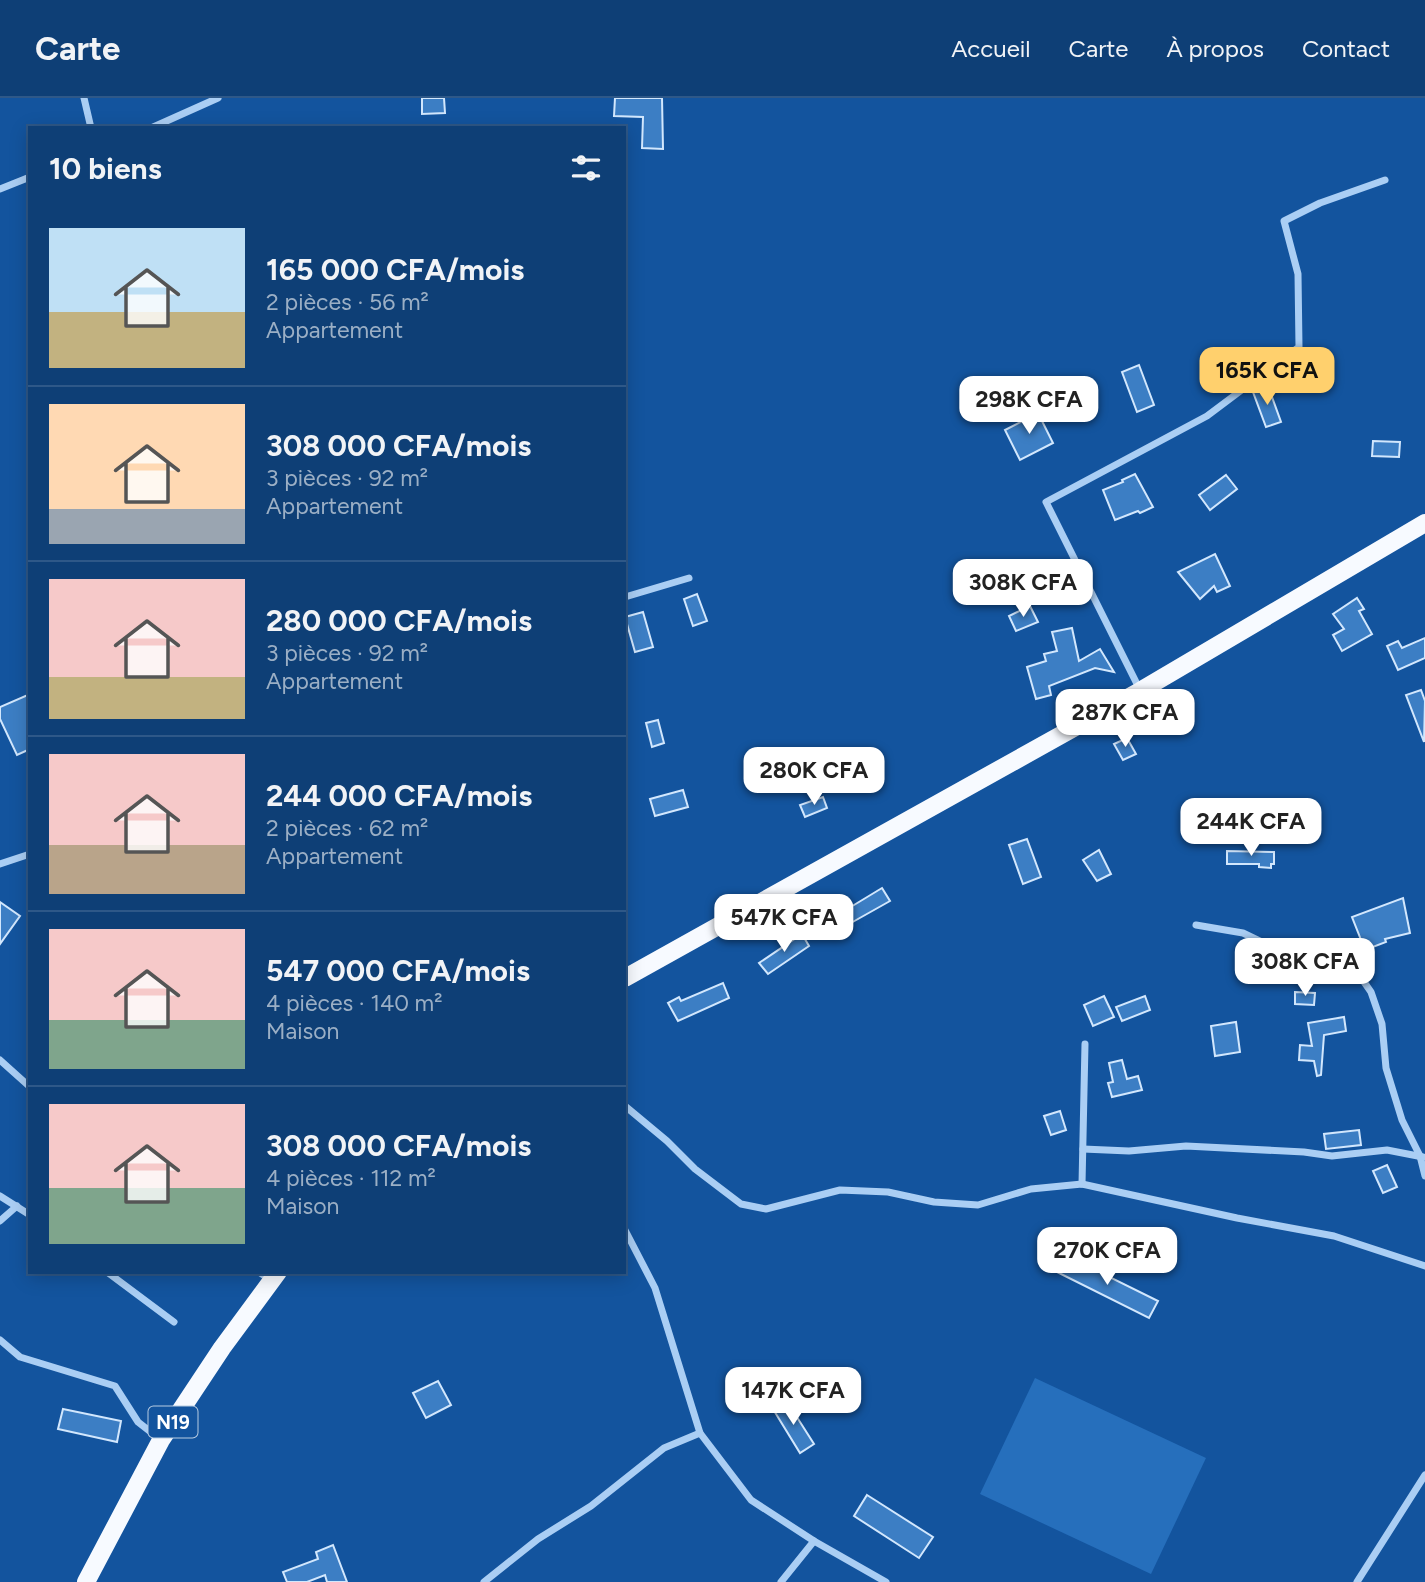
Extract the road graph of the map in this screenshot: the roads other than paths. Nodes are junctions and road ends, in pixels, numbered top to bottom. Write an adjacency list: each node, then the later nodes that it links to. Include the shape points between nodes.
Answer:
1 (84, 98): 3 (street)
2 (218, 98): 4 (street)
3 (91, 126)
4 (155, 126)
5 (28, 178): 7 (street)
6 (1385, 180): 11 (street, via 1284,221 1298,274 1299,347 1207,416 1046,502)
7 (0, 189)
8 (1425, 523): 11 (main road)
9 (690, 578): 10 (street)
10 (626, 597)
11 (1140, 691): 15 (main road)
12 (28, 855): 13 (street)
13 (1, 862)
14 (1196, 925): 21 (street, via 1243,933 1291,956 1325,959 1355,970 1371,992 1402,1120)
15 (626, 977)
16 (1085, 1044): 20 (street)
17 (0, 1060): 18 (street)
18 (28, 1085)
19 (626, 1107): 23 (street, via 741,1204 766,1209 840,1190 978,1205 1031,1189)
20 (1083, 1149): 21 (street, via 1186,1146 1332,1156 1387,1150); 23 (street)
21 (1422, 1157): 22 (street)
22 (1425, 1176)
23 (1082, 1184): 29 (street, via 1334,1236)
24 (0, 1196): 25 (street)
25 (17, 1206): 26 (street); 27 (street)
26 (28, 1214)
27 (0, 1222)
28 (626, 1232): 34 (street, via 655,1289)
29 (1425, 1265)
30 (110, 1274): 32 (street)
31 (269, 1275): 35 (main road, N19)
32 (174, 1322)
33 (0, 1340): 35 (street, via 20,1357 115,1387 138,1422)
34 (700, 1433): 37 (street, via 751,1500); 39 (street, via 664,1448 591,1507 538,1539)
35 (161, 1440): 38 (main road, N19)
36 (1425, 1475): 42 (street)
37 (814, 1541): 40 (street); 41 (street)
38 (86, 1582)
39 (484, 1582)
40 (781, 1582)
41 (886, 1582)
42 (1357, 1582)

